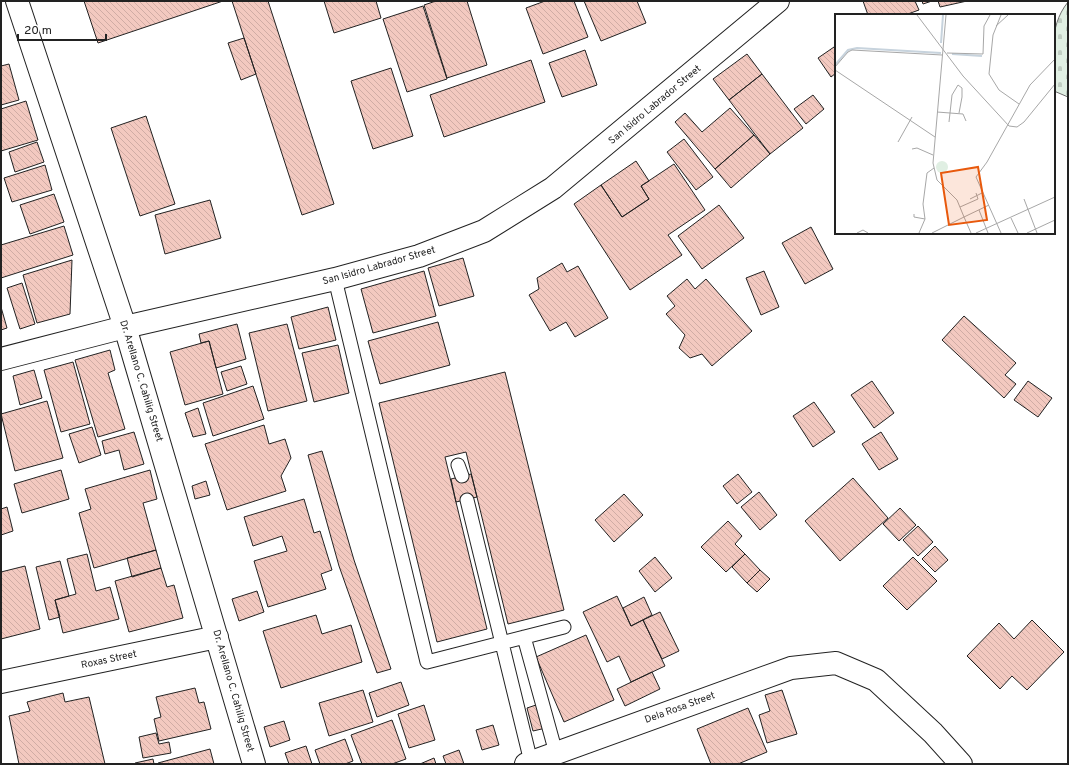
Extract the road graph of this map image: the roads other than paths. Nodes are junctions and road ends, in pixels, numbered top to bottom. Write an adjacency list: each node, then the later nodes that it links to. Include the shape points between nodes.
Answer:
1 (16, 1): 4 (street, Dr. Arellano C. Cahilig Street)
2 (778, 1): 3 (street, San Isidro Labrador Street, via 553,188 484,231 419,256)
3 (334, 279): 4 (street, San Isidro Labrador Street); 10 (lane, via 427,662)
4 (125, 327): 5 (street, San Isidro Labrador Street); 8 (street, Dr. Arellano C. Cahilig Street)
5 (1, 359)
6 (467, 500): 10 (lane)
7 (564, 627): 9 (lane)
8 (217, 637): 11 (street, Roxas Street); 14 (street, Dr. Arellano C. Cahilig Street)
9 (524, 637): 10 (lane); 12 (lane)
10 (502, 643): 13 (lane)
11 (1, 682)
12 (556, 753): 13 (street, Dela Rosa Street); 15 (street, Dela Rosa Street, via 791,668 836,662 876,680 933,733)
13 (528, 763)
14 (254, 764)
15 (961, 764)

